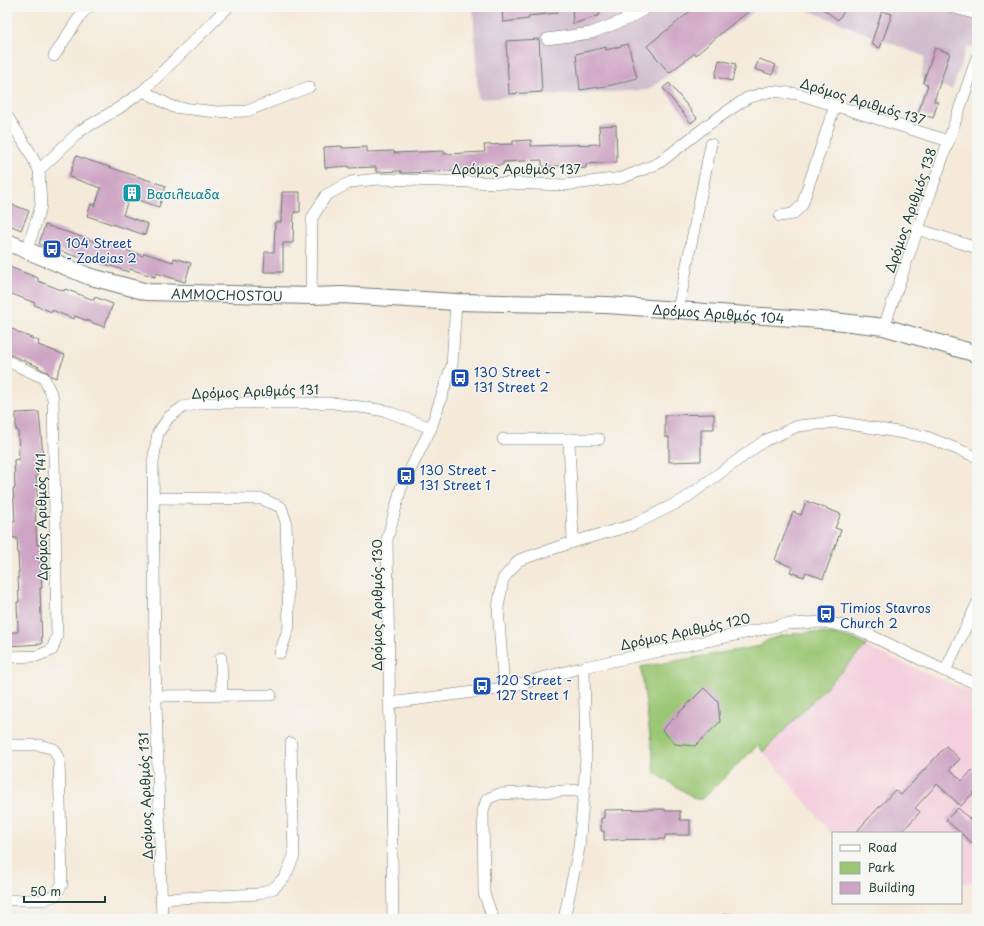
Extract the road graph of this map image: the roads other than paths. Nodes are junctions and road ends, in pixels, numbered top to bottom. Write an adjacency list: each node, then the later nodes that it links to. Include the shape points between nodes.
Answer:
1 (89, 7): 8 (street)
2 (228, 7): 5 (street)
3 (648, 7): 7 (street, via 630,18 591,32)
4 (951, 7): 6 (street)
5 (215, 11): 11 (street)
6 (977, 14)
7 (547, 39)
8 (54, 56)
9 (977, 57): 14 (street, Δρόμος Αριθμός 138)
10 (309, 87): 11 (street, via 247,111 217,112 173,107)
11 (143, 91): 16 (street, via 80,131)
12 (835, 105): 14 (street, Δρόμος Αριθμός 137); 17 (street, via 802,205 793,214); 22 (street, Δρόμος Αριθμός 137, via 798,94 772,92 747,98 659,163 622,178 565,185 378,179 351,182 326,195 312,218)
13 (7, 116): 16 (street)
14 (949, 141): 18 (street, Δρόμος Αριθμός 138)
15 (711, 144): 24 (street)
16 (39, 170): 21 (street, via 41,206)
17 (780, 216)
18 (917, 229): 20 (street); 25 (street, Δρόμος Αριθμός 138)
19 (7, 242): 21 (street, AMMOCHOSTOU)
20 (977, 248)
21 (27, 250): 22 (street, AMMOCHOSTOU, via 88,276 147,292)
22 (312, 296): 23 (street, AMMOCHOSTOU, via 342,295)
23 (456, 302): 24 (street, Δρόμος Αριθμός 104, via 607,305); 28 (street, Δρόμος Αριθμός 130, via 452,365)
24 (678, 310): 25 (street, Δρόμος Αριθμός 104)
25 (884, 326): 26 (street, Δρόμος Αριθμός 104)
26 (977, 354)
27 (7, 361): 37 (street, Δρόμος Αριθμός 141, via 44,378 53,398 57,636 52,650 44,654)
28 (431, 428): 33 (street, Δρόμος Αριθμός 131, via 386,411 334,402 202,404 184,407 169,417 158,433 153,462); 46 (street, Δρόμος Αριθμός 130, via 401,488 387,540)
29 (503, 439): 30 (street)
30 (569, 439): 31 (street); 34 (street)
31 (599, 439)
32 (977, 457): 34 (street, via 927,437 838,422 798,426 764,441 683,500 633,525)
33 (154, 498): 36 (street, via 262,499 281,507 286,522 289,627); 45 (street, Δρόμος Αριθμός 131)
34 (573, 542): 42 (street, via 519,560 504,579 498,608)
35 (977, 604): 40 (street)
36 (280, 653)
37 (7, 657)
38 (221, 658): 43 (street)
39 (584, 667): 40 (street, Δρόμος Αριθμός 120, via 787,624 823,622 856,628); 42 (street, Δρόμος Αριθμός 120); 49 (street)
40 (945, 672): 41 (street, Δρόμος Αριθμός 120)
41 (977, 683)
42 (504, 688): 46 (street, Δρόμος Αριθμός 120)
43 (222, 694): 44 (street); 45 (street)
44 (271, 694)
45 (156, 696): 50 (street, Δρόμος Αριθμός 131)
46 (390, 703): 53 (street, Δρόμος Αριθμός 130)
47 (291, 743): 50 (street, via 294,856 286,877 274,888 258,894)
48 (7, 745): 51 (street, via 39,745 54,749 59,760 62,884 56,895 43,900)
49 (584, 790): 54 (street, via 499,794 488,799 483,811 484,893); 55 (street, via 579,848)
50 (161, 899): 52 (street, Δρόμος Αριθμός 131)
51 (7, 900)
52 (162, 919)
53 (393, 919)
54 (493, 919)
55 (564, 919)

